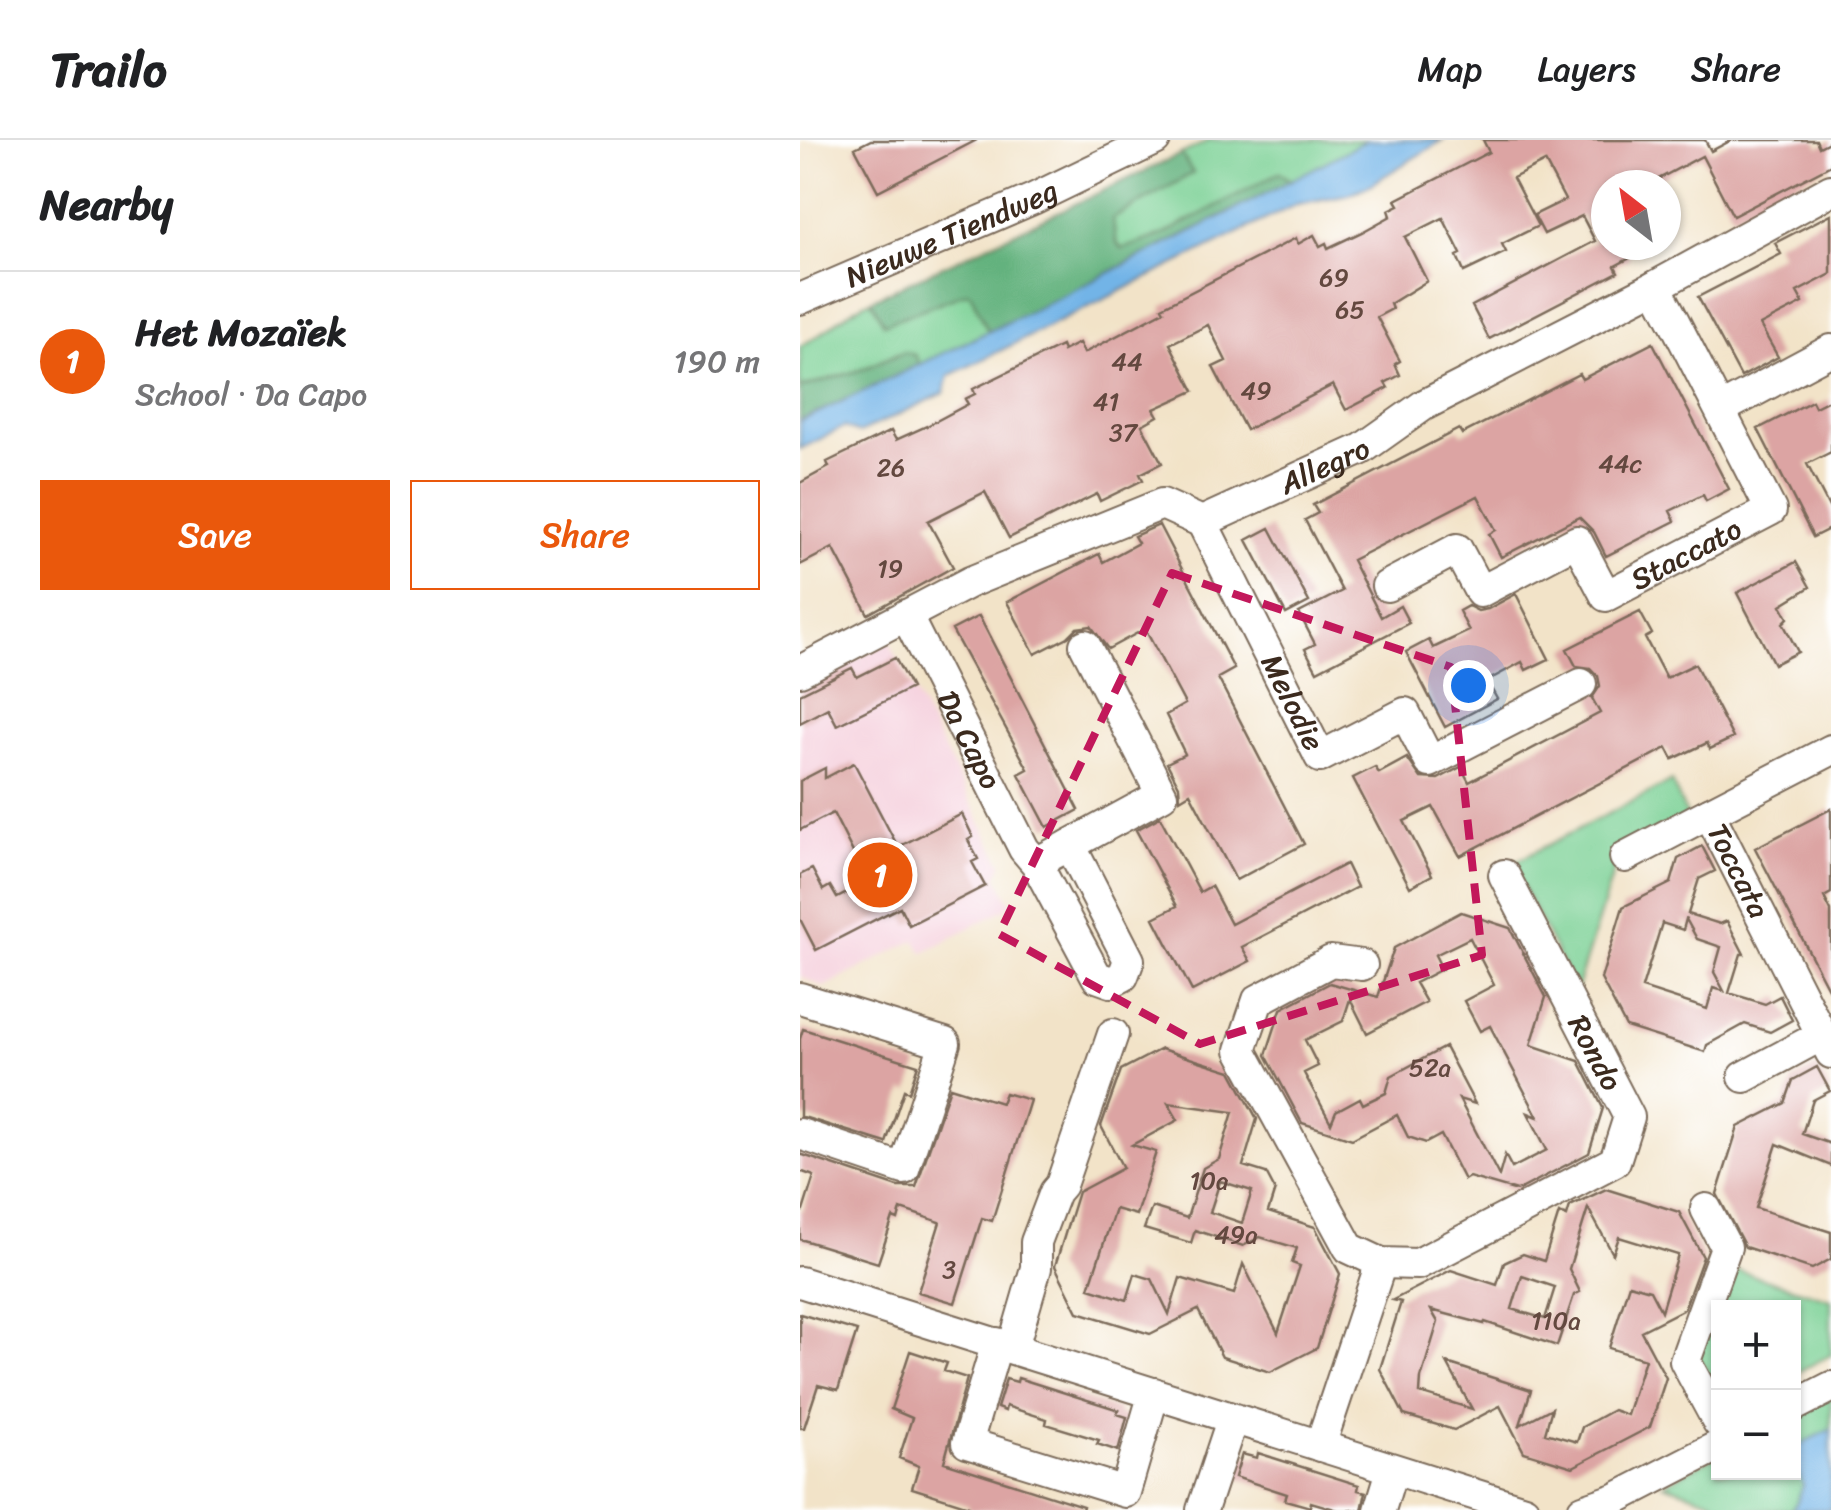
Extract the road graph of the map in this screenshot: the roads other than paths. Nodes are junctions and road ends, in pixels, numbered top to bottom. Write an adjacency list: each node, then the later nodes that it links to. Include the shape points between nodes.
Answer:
1 (1155, 140): 4 (street, Nieuwe Tiendweg)
2 (1831, 190): 3 (street, Allegro)
3 (1656, 286): 6 (street, Staccato); 7 (street, Allegro, via 1424,405 1362,449)
4 (800, 300)
5 (1831, 350): 6 (street)
6 (1721, 409): 8 (street, Staccato, via 1771,510 1756,518 1606,596 1577,541 1480,592 1457,549)
7 (1202, 522): 9 (street, via 1162,504); 12 (street, Melodie, via 1320,757 1405,714 1430,762)
8 (1387, 586)
9 (906, 615): 11 (street); 17 (street, Da Capo)
10 (1085, 645): 15 (street, via 1162,795)
11 (800, 671)
12 (1581, 684)
13 (1831, 750): 14 (street, Toccata)
14 (1710, 813): 16 (street); 22 (street, Toccata)
15 (1070, 846): 17 (street); 17 (street, Da Capo, via 1128,960 1123,976 1111,982 1097,978)
16 (1625, 857)
17 (1036, 863)
18 (1504, 875): 26 (street, Rondo, via 1630,1117 1615,1162 1418,1264)
19 (1362, 965): 26 (street, via 1331,961 1258,1000 1241,1050 1350,1248)
20 (800, 998): 24 (street, via 944,1043 904,1169)
21 (1113, 1034): 28 (street)
22 (1827, 1044): 23 (street)
23 (1744, 1078)
24 (800, 1134)
25 (1706, 1208): 32 (street, via 1726,1247 1685,1361)
26 (1381, 1262): 34 (street)
27 (800, 1282): 28 (street)
28 (1005, 1345): 30 (street); 30 (street, via 967,1443 1125,1492)
29 (1831, 1386): 31 (street)
30 (1154, 1394): 33 (street)
31 (1801, 1402)
32 (1711, 1409)
33 (1232, 1420): 34 (street); 37 (street)
34 (1320, 1446): 36 (street)
35 (1711, 1450): 40 (street)
36 (1392, 1470): 38 (street); 39 (street)
37 (1202, 1510)
38 (1380, 1510)
39 (1520, 1510)
40 (1584, 1510)

